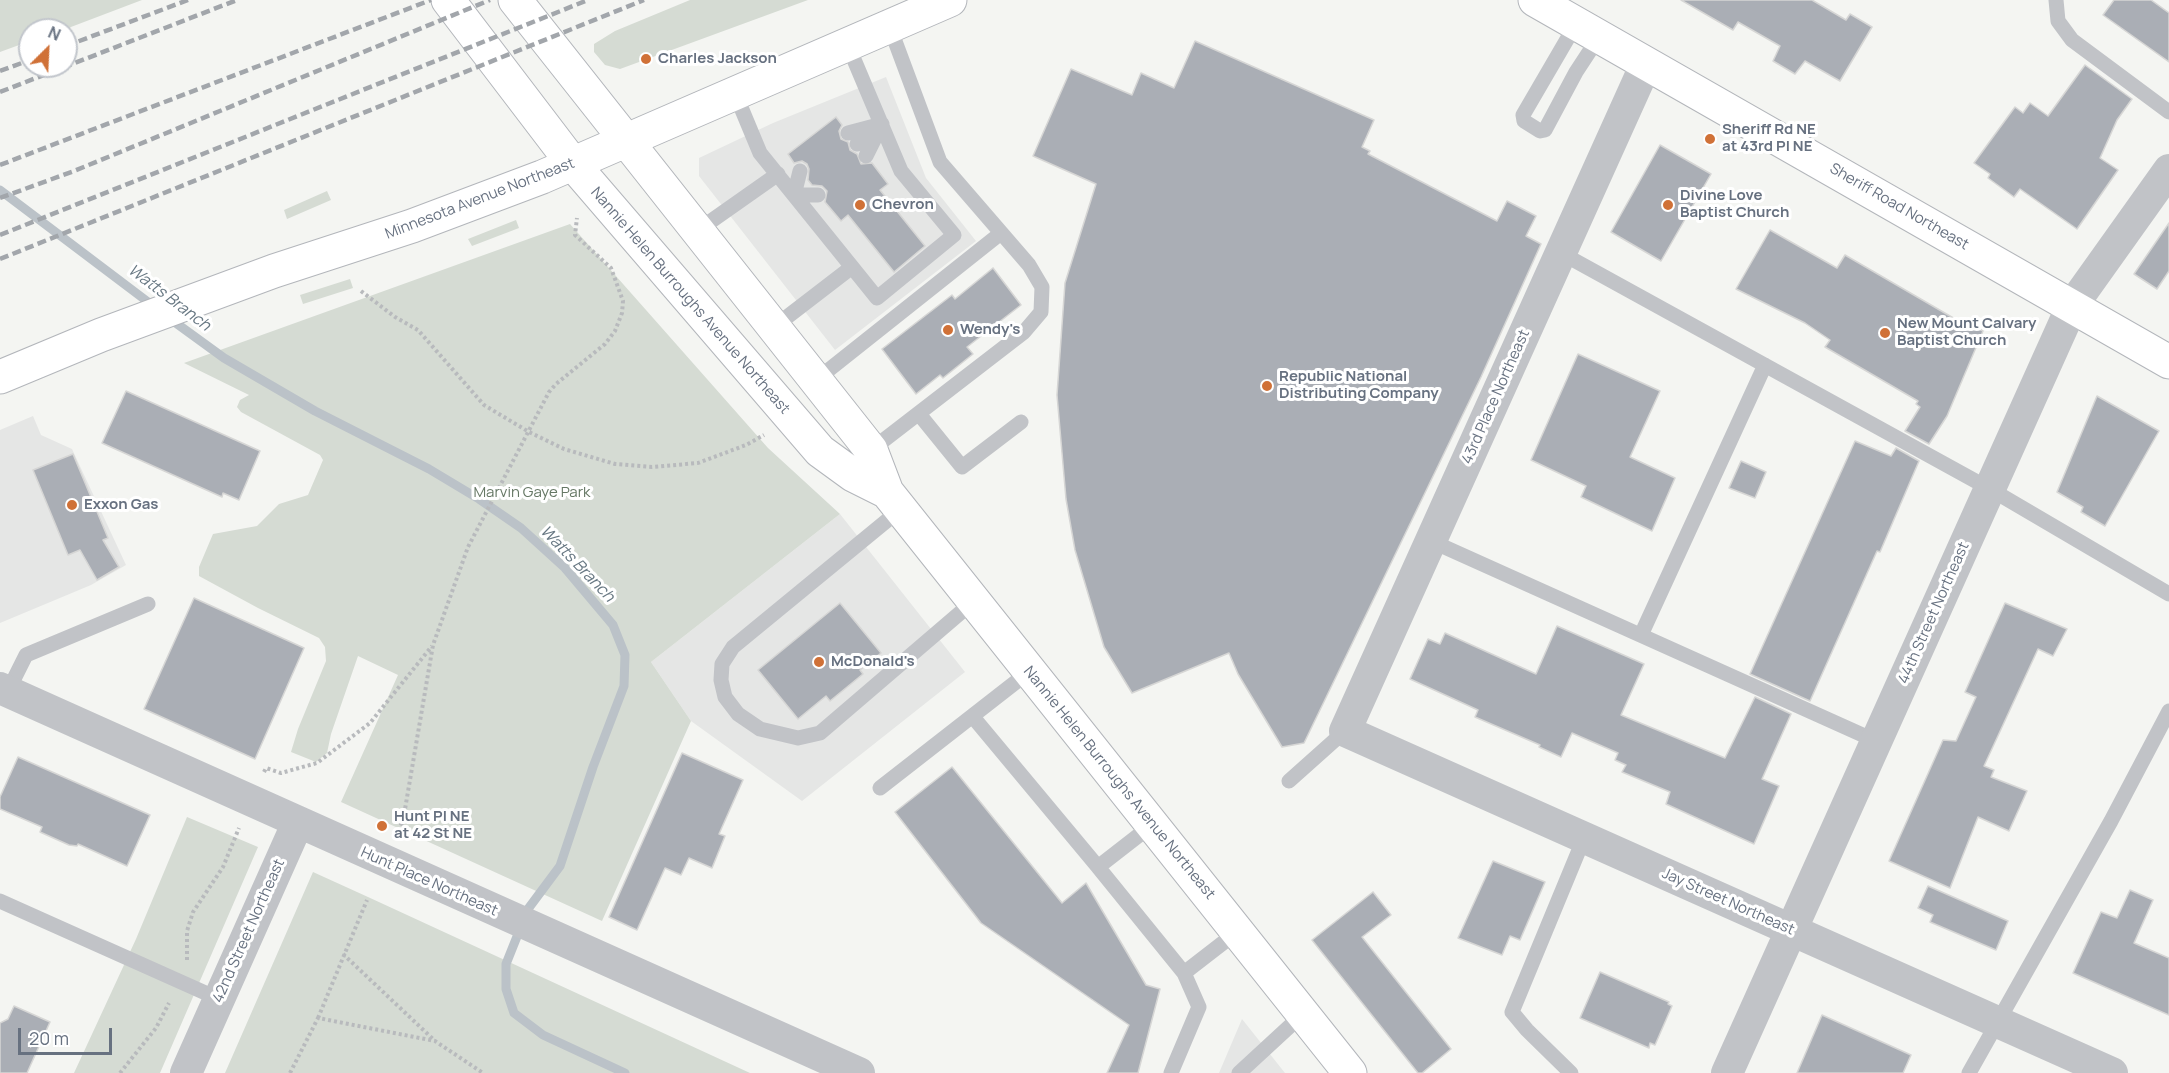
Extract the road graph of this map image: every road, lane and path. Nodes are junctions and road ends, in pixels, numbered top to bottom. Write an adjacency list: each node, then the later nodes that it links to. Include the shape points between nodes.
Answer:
1 (448, 0): 14 (main road, Nannie Helen Burroughs Avenue Northeast)
2 (515, 0): 13 (main road, Nannie Helen Burroughs Avenue Northeast)
3 (951, 0): 6 (main road, Minnesota Avenue Northeast)
4 (1535, 0): 7 (main road, Sheriff Road Northeast)
5 (2056, 0): 11 (lane, via 2058,21 2072,40)
6 (889, 25): 8 (main road, Minnesota Avenue Northeast); 19 (lane, via 940,162)
7 (1588, 31): 7 (lane, via 1576,72 1545,130 1540,131 1524,121 1524,115); 9 (main road, Sheriff Road Northeast)
8 (847, 43): 10 (main road, Minnesota Avenue Northeast); 12 (lane)
9 (1646, 64): 20 (street, 43rd Place Northeast); 23 (main road, Sheriff Road Northeast)
10 (735, 93): 13 (main road, Minnesota Avenue Northeast); 16 (lane, via 760,153)
11 (2169, 112)
12 (882, 124): 12 (lane, via 857,144); 21 (lane, via 901,171 954,235 877,298)
13 (626, 142): 14 (main road, Minnesota Avenue Northeast); 18 (main road, Nannie Helen Burroughs Avenue Northeast)
14 (573, 164): 27 (main road, Minnesota Avenue Northeast, via 411,226 203,297); 31 (path, via 575,235 611,268 623,300 622,313 605,344 556,384); 35 (main road, Nannie Helen Burroughs Avenue Northeast, via 820,451)
15 (2169, 170): 23 (street, 44th Street Northeast)
16 (778, 174): 17 (lane); 18 (lane)
17 (794, 195): 17 (lane, via 810,183); 21 (lane)
18 (697, 231): 24 (main road, Nannie Helen Burroughs Avenue Northeast)
19 (1001, 233): 28 (lane); 29 (lane, via 1042,287 1041,312 1024,332)
20 (1561, 253): 26 (lane); 36 (street, 43rd Place Northeast)
21 (852, 267): 24 (lane)
22 (361, 291): 31 (path, via 418,330 484,405)
23 (2072, 306): 25 (main road, Sheriff Road Northeast); 34 (street, 44th Street Northeast)
24 (774, 327): 28 (main road, Nannie Helen Burroughs Avenue Northeast)
25 (2169, 362)
26 (1765, 366): 34 (lane); 40 (lane)
27 (0, 376)
28 (816, 380): 33 (main road, Nannie Helen Burroughs Avenue Northeast)
29 (919, 414): 30 (lane, via 962,467); 33 (lane)
30 (1021, 422)
31 (529, 432): 32 (path, via 564,449 615,464 652,467 698,463); 41 (path, via 468,547)
32 (765, 434)
33 (871, 450): 35 (main road, Nannie Helen Burroughs Avenue Northeast)
34 (1990, 489): 37 (lane); 48 (street, 44th Street Northeast)
35 (894, 501): 38 (main road, Nannie Helen Burroughs Avenue Northeast); 38 (lane, via 733,647 722,664 725,698 738,714 760,729 798,738 820,733)
36 (1431, 541): 40 (lane); 47 (street, 43rd Place Northeast)
37 (2169, 594)
38 (974, 601): 42 (main road, Nannie Helen Burroughs Avenue Northeast)
39 (148, 604): 43 (lane, via 26,656)
40 (1641, 635): 48 (lane)
41 (433, 645): 49 (path, via 370,723 317,763 281,773 266,768); 52 (path)
42 (1030, 671): 45 (lane); 55 (main road, Nannie Helen Burroughs Avenue Northeast)
43 (4, 690): 54 (street, Hunt Place Northeast)
44 (2169, 711): 46 (lane)
45 (973, 717): 51 (lane); 57 (lane)
46 (2164, 730): 68 (lane)
47 (1345, 731): 50 (lane); 56 (street, Jay Street Northeast)
48 (1876, 741): 60 (street, 44th Street Northeast)
49 (262, 776)
50 (1289, 781)
51 (880, 788)
52 (403, 820)
53 (242, 822): 64 (path, via 223,867 193,912 187,931 187,968)
54 (298, 822): 65 (street, 42nd Street Northeast); 74 (street, Hunt Place Northeast)
55 (1152, 825): 57 (lane); 61 (main road, Nannie Helen Burroughs Avenue Northeast)
56 (1584, 838): 60 (street, Jay Street Northeast); 78 (lane, via 1512,1011)
57 (1098, 867): 63 (lane)
58 (367, 900): 62 (path)
59 (0, 901): 64 (lane)
60 (1792, 931): 68 (street, Jay Street Northeast); 79 (street, 44th Street Northeast)
61 (1237, 932): 63 (lane); 66 (main road, Nannie Helen Burroughs Avenue Northeast)
62 (343, 954): 67 (path); 69 (path)
63 (1184, 973): 75 (lane, via 1199,1007)
64 (180, 981): 65 (lane); 70 (path, via 156,1028)
65 (219, 999): 71 (street, 42nd Street Northeast)
66 (1303, 1014): 76 (lane); 77 (main road, Nannie Helen Burroughs Avenue Northeast)
67 (318, 1018): 69 (path); 72 (path)
68 (1995, 1021): 80 (lane); 81 (street, Jay Street Northeast)
69 (435, 1041): 73 (path)
70 (120, 1073)
71 (186, 1073)
72 (290, 1073)
73 (483, 1073)
74 (859, 1073)
75 (1171, 1073)
76 (1239, 1073)
77 (1350, 1073)
78 (1571, 1073)
79 (1727, 1073)
80 (1969, 1073)
81 (2112, 1073)

